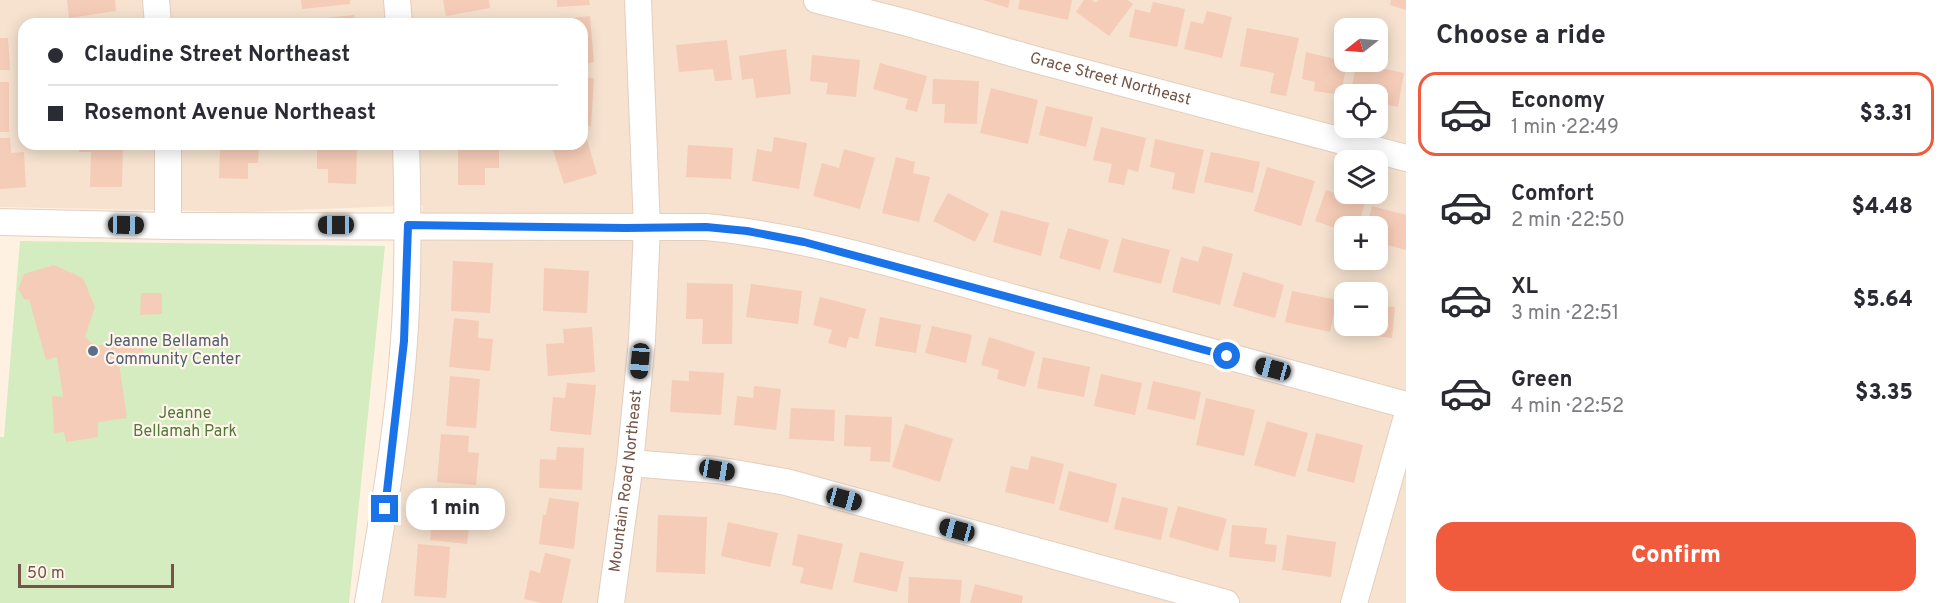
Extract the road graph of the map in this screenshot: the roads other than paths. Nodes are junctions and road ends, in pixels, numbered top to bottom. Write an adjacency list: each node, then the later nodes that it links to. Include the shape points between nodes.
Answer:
1 (156, 0): 5 (street)
2 (397, 0): 6 (street)
3 (638, 0): 13 (street, Mountain Road Northeast)
4 (817, 0): 9 (street, Grace Street Northeast)
5 (158, 18)
6 (398, 18)
7 (168, 150): 12 (street)
8 (406, 150): 11 (street)
9 (1406, 158)
10 (0, 222): 12 (street)
11 (408, 225): 12 (street); 13 (street); 17 (street, via 401,374 389,485)
12 (168, 226)
13 (647, 228): 14 (street, via 706,227 804,242); 16 (street, Mountain Road Northeast, via 642,340)
14 (1406, 405)
15 (1406, 420): 20 (street)
16 (630, 463): 18 (street, Mountain Road Northeast); 19 (street, via 717,470 786,482)
17 (368, 603)
18 (610, 603)
19 (1226, 603)
20 (1354, 603)

